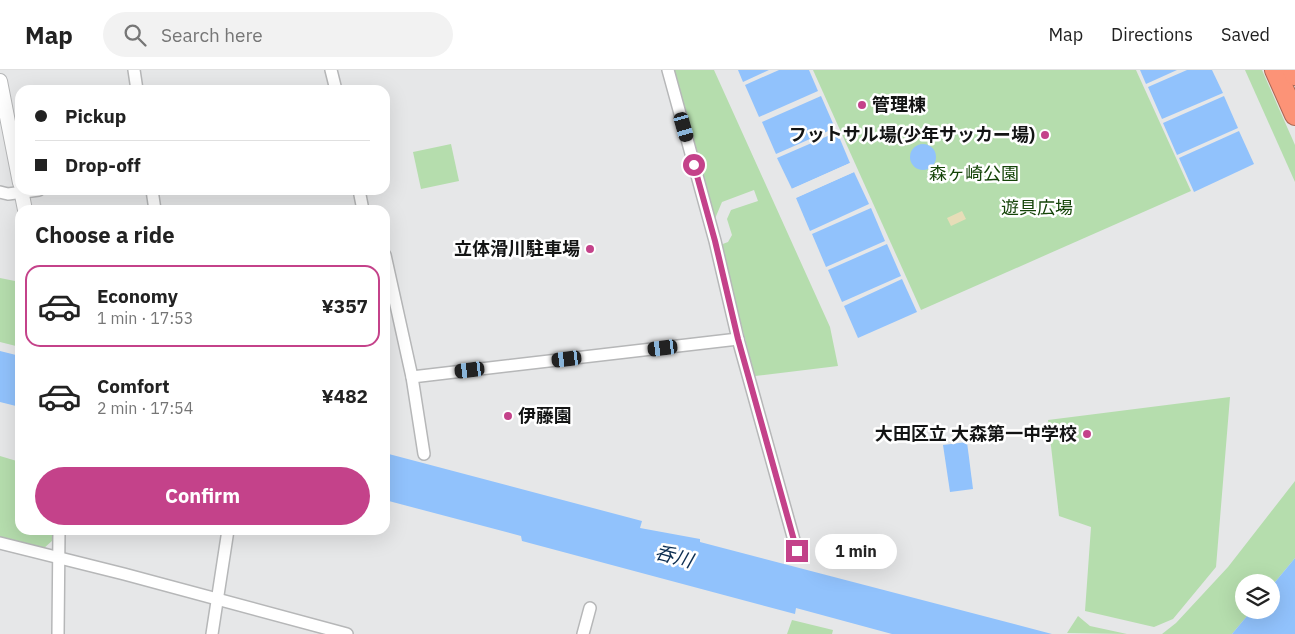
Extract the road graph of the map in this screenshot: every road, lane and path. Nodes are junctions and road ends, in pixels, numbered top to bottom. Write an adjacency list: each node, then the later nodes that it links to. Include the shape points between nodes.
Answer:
1 (134, 70): 8 (street)
2 (332, 70): 9 (street)
3 (668, 70): 15 (street)
4 (1275, 70): 10 (highway)
5 (1293, 70): 6 (highway)
6 (1295, 75)
7 (0, 81): 11 (street)
8 (136, 85)
9 (335, 85)
10 (1295, 115)
11 (15, 157)
12 (15, 191): 13 (street, via 8,194)
13 (0, 192)
14 (390, 278): 16 (street)
15 (738, 339): 16 (street); 21 (street)
16 (412, 377): 17 (street)
17 (424, 454)
18 (59, 535): 22 (street)
19 (227, 535): 23 (street)
20 (0, 543): 22 (street)
21 (797, 551)
22 (59, 559): 23 (street); 25 (street)
23 (218, 600): 26 (street); 27 (street)
24 (590, 608): 28 (street)
25 (58, 634)
26 (212, 634)
27 (347, 634)
28 (583, 634)

